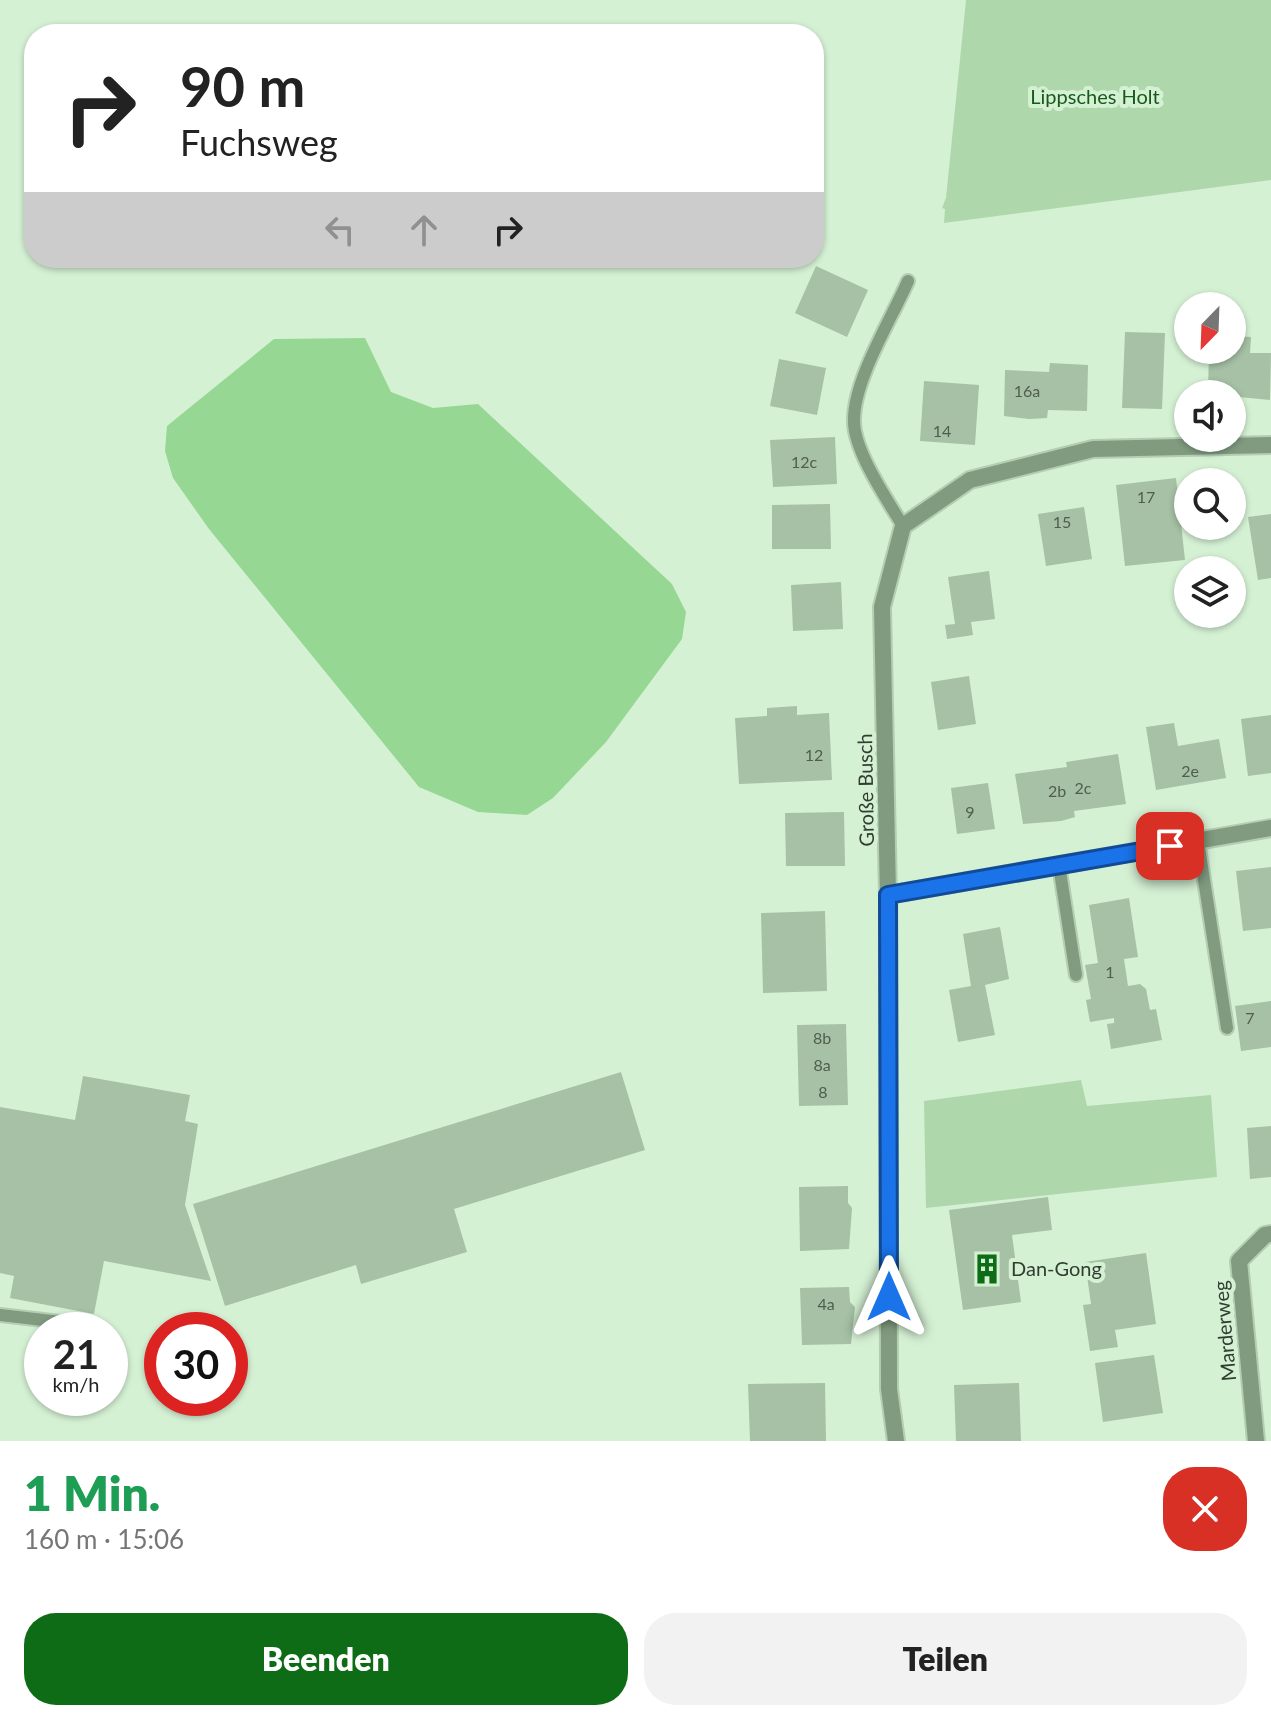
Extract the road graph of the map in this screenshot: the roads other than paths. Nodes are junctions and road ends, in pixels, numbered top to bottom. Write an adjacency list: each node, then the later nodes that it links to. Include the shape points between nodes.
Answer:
1 (908, 281): 3 (lane, via 859,389 853,422 870,472)
2 (1271, 445): 3 (street, via 1093,449 970,480)
3 (903, 526): 7 (street, Große Busch, via 882,607)
4 (1271, 828): 5 (street)
5 (1198, 841): 6 (street); 9 (lane)
6 (1059, 865): 7 (street); 8 (lane)
7 (888, 895): 13 (street, Große Busch, via 889,1389)
8 (1076, 975)
9 (1227, 1028)
10 (1271, 1234): 14 (street, Marderweg, via 1239,1261)
11 (0, 1315): 12 (lane)
12 (24, 1318)
13 (896, 1441)
14 (1256, 1441)

